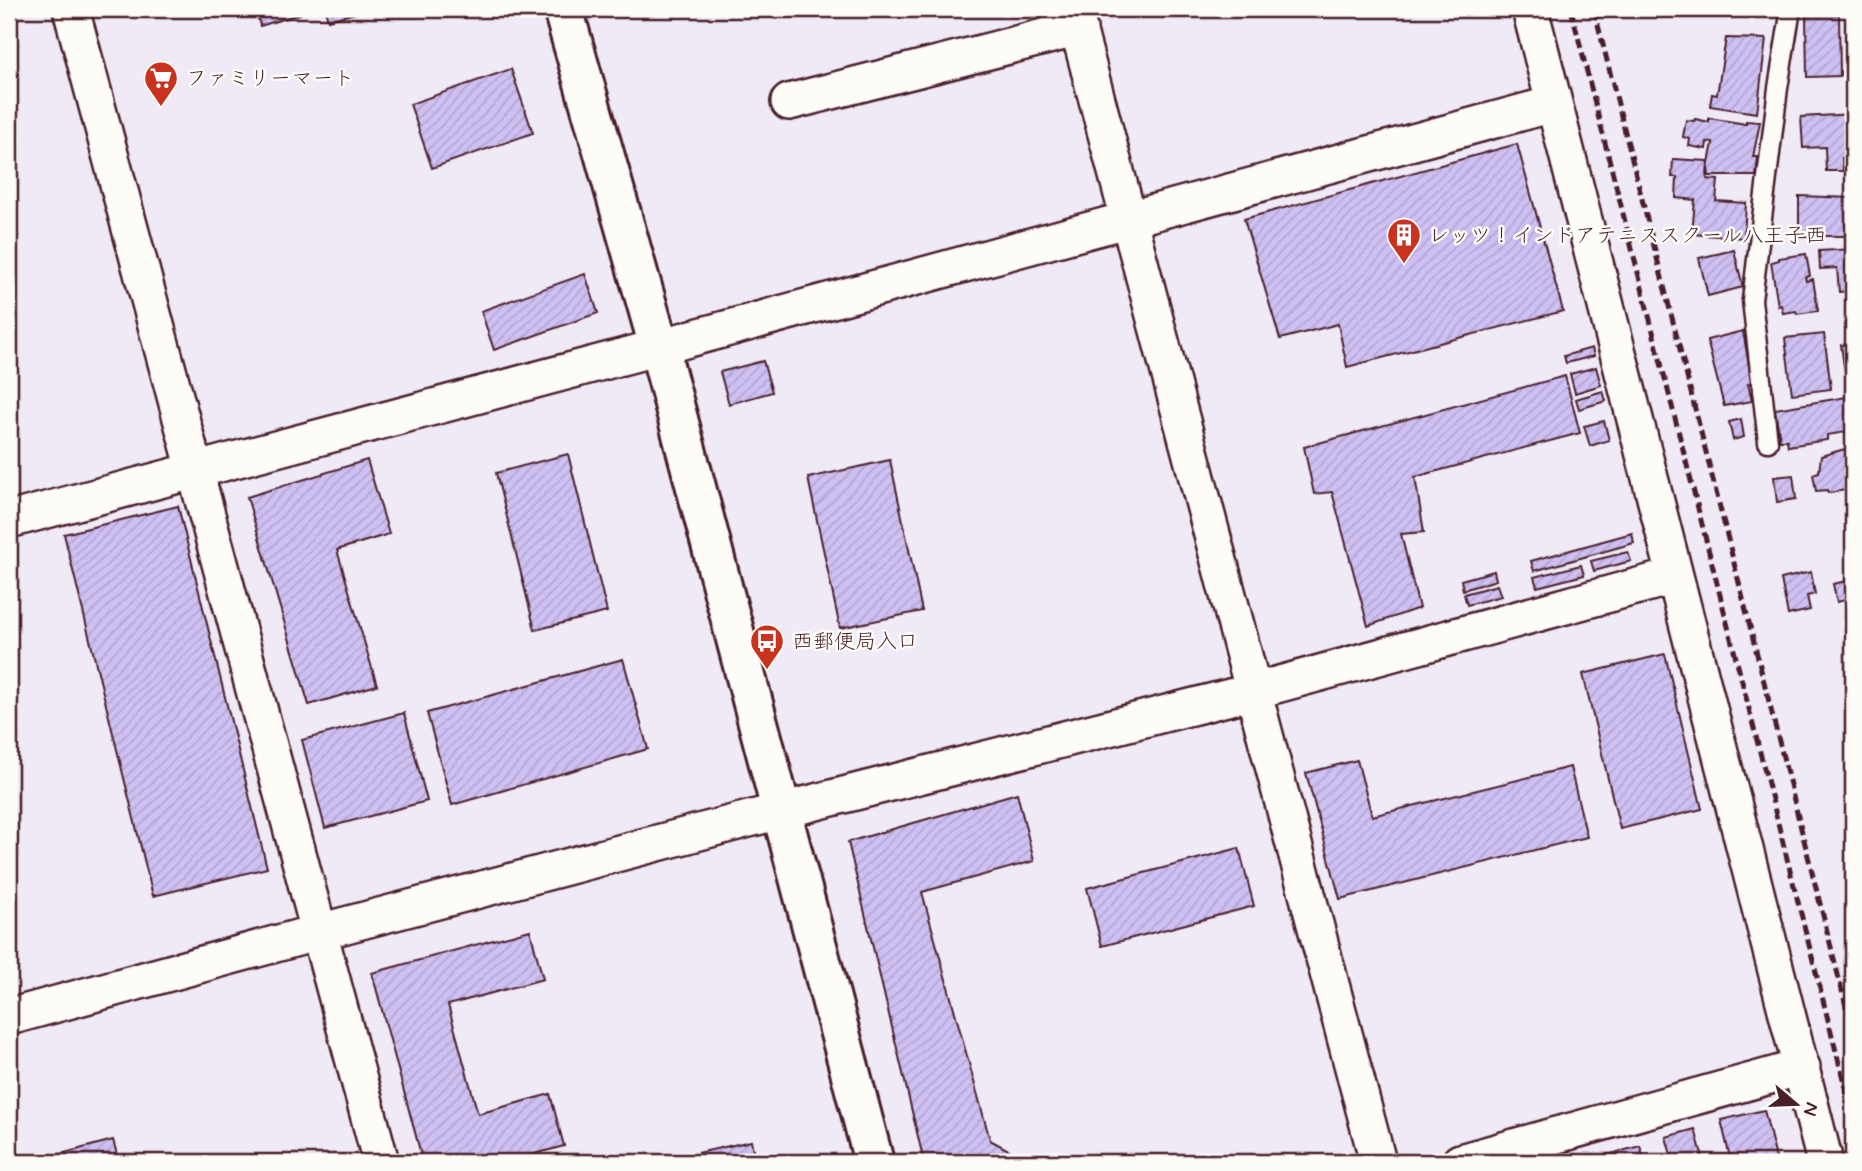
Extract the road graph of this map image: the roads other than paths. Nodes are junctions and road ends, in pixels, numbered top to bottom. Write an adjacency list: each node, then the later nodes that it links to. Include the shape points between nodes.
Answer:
1 (71, 9): 11 (street)
2 (563, 9): 9 (street)
3 (1530, 9): 7 (street)
4 (1791, 9): 10 (lane, via 1752,300)
5 (1076, 19): 6 (street); 8 (street)
6 (789, 102)
7 (1553, 104): 8 (street); 13 (street)
8 (1130, 219): 9 (street); 14 (street)
9 (659, 347): 11 (street); 15 (street)
10 (1768, 442)
11 (195, 471): 12 (street); 16 (street)
12 (9, 520)
13 (1675, 576): 14 (street); 18 (street)
14 (1254, 691): 15 (street); 21 (street)
15 (780, 811): 16 (street); 20 (street)
16 (319, 932): 17 (street); 19 (street)
17 (9, 1017)
18 (1802, 1067): 22 (street); 23 (street)
19 (381, 1162)
20 (874, 1162)
21 (1378, 1162)
22 (1460, 1162)
23 (1825, 1162)

